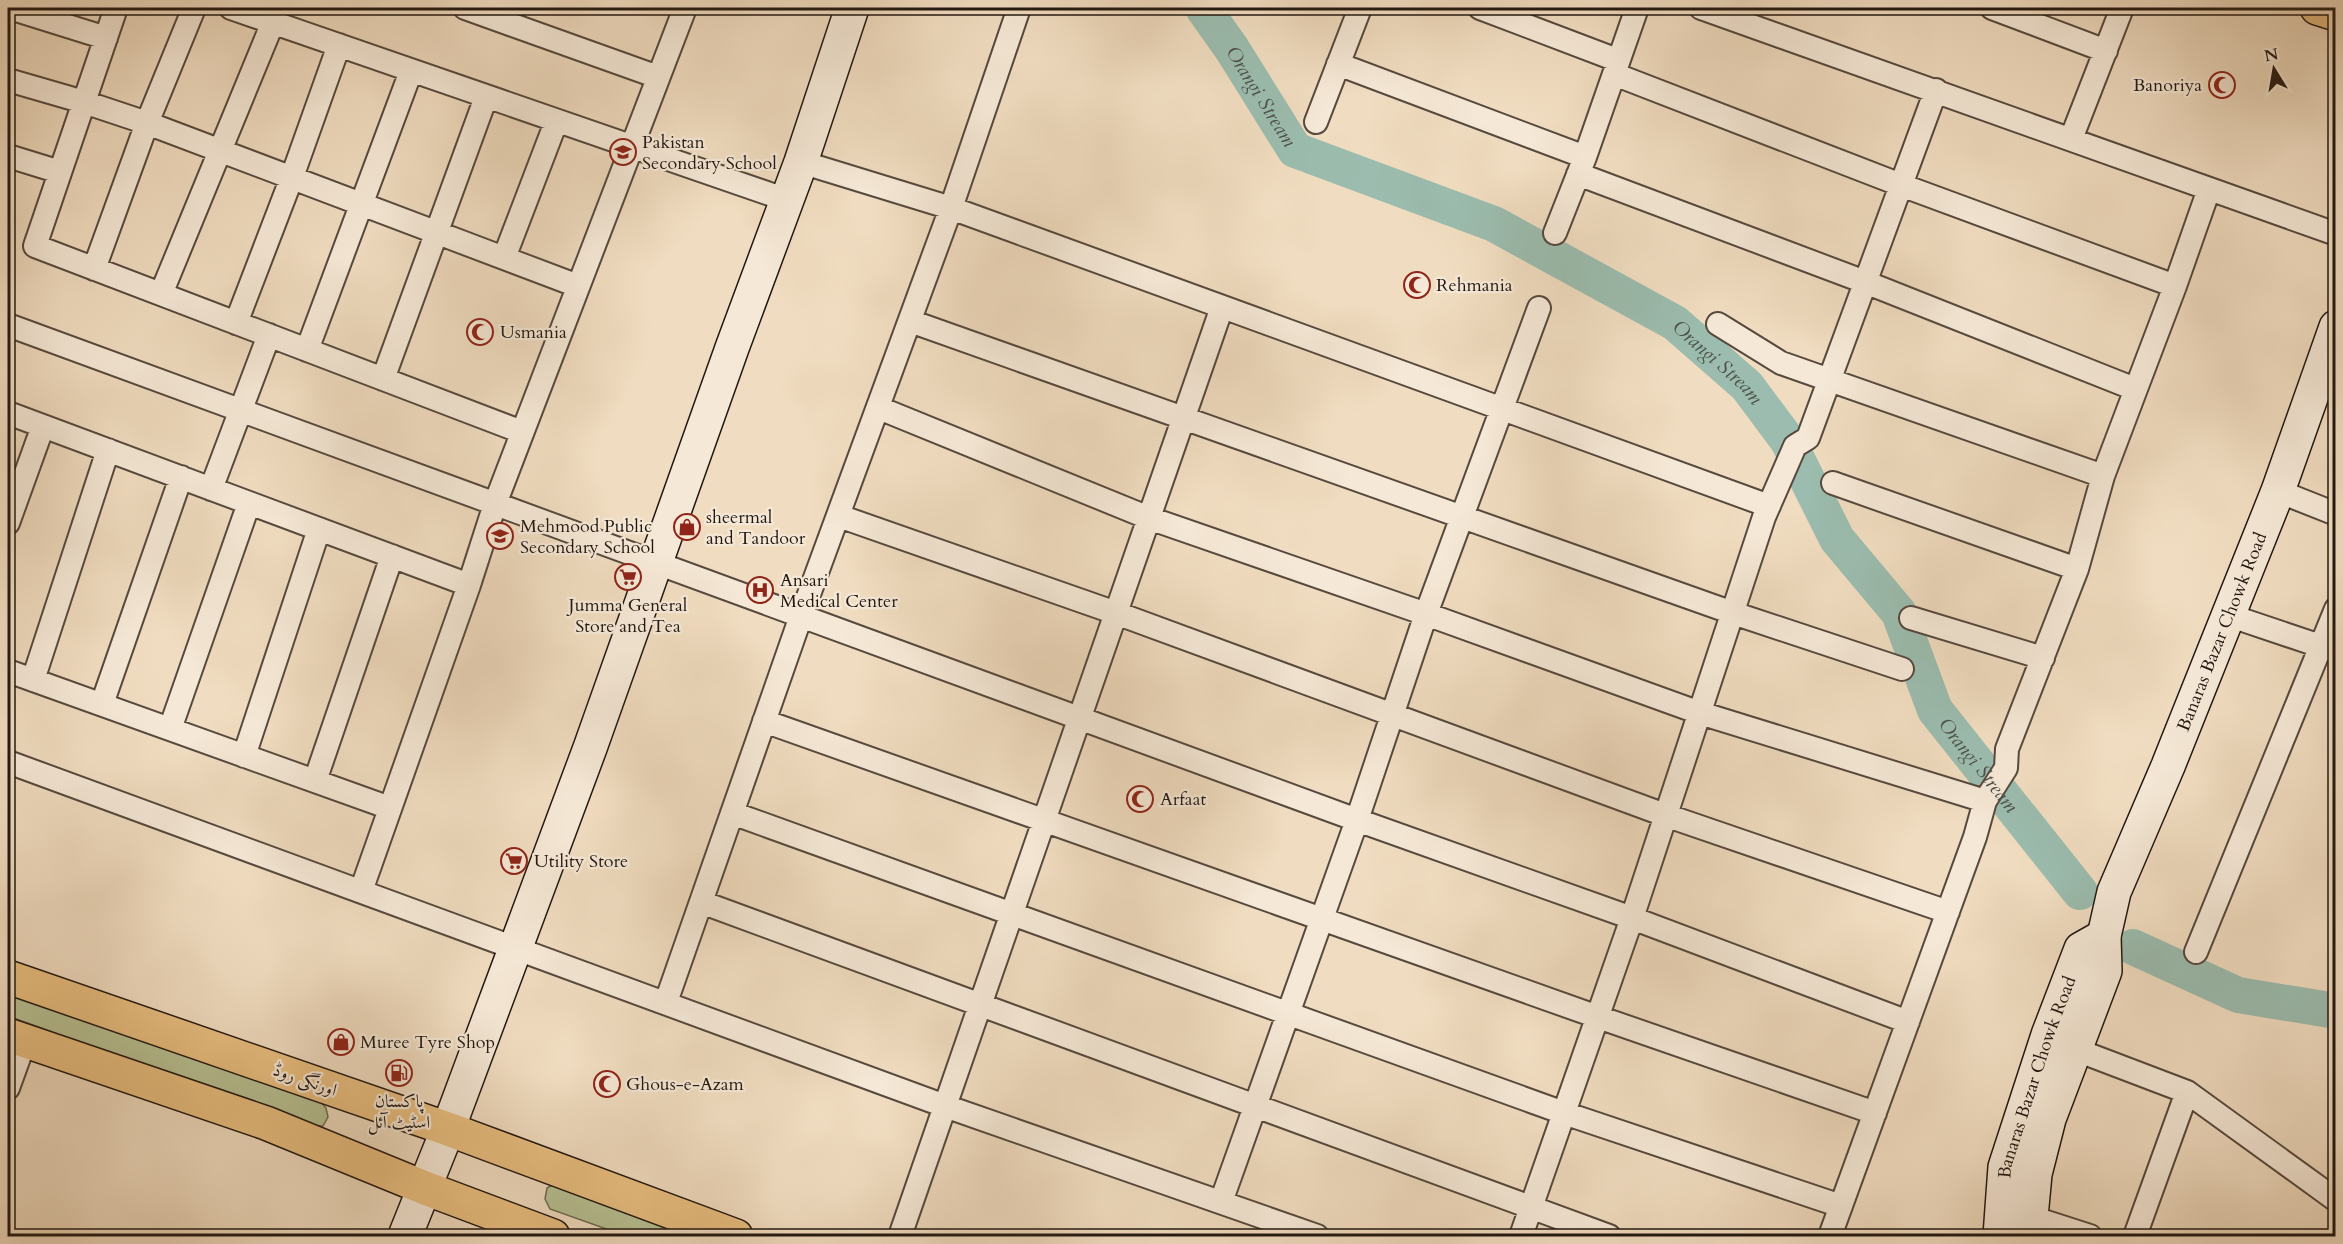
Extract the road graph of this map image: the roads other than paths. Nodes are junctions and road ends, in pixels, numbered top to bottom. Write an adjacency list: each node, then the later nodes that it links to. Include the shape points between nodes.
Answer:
1 (10, 8): 18 (street)
2 (116, 8): 18 (street)
3 (194, 8): 31 (street)
4 (231, 8): 17 (street)
5 (465, 8): 24 (street)
6 (685, 8): 24 (street)
7 (852, 8): 36 (main road)
8 (1019, 8): 44 (street)
9 (1360, 8): 21 (street)
10 (1480, 8): 22 (street)
11 (1637, 8): 22 (street)
12 (1706, 8): 26 (street)
13 (1992, 8): 20 (street)
14 (2122, 8): 20 (street)
15 (2317, 8): 16 (main road)
16 (2336, 14)
17 (273, 22): 19 (street); 34 (street)
18 (106, 38): 28 (street)
19 (339, 45): 23 (street); 39 (street)
20 (2106, 51): 32 (street)
21 (1338, 64): 30 (street); 37 (street)
22 (1615, 67): 37 (street); 40 (street)
23 (411, 70): 27 (street); 43 (street)
24 (658, 77): 33 (street)
25 (8, 80): 28 (street)
26 (1936, 90): 32 (street); 40 (street)
27 (486, 97): 29 (street); 45 (street)
28 (84, 102): 31 (street); 38 (street)
29 (556, 122): 33 (street); 48 (street)
30 (1317, 122)
31 (147, 123): 34 (street); 49 (street)
32 (2071, 139): 41 (street)
33 (631, 148): 42 (street); 51 (street)
34 (219, 150): 39 (street); 53 (street)
35 (8, 156): 38 (street)
36 (801, 162): 42 (main road); 44 (street)
37 (1582, 166): 46 (street); 50 (street)
38 (60, 172): 49 (street, via 35,246)
39 (292, 177): 43 (street); 57 (street)
40 (1901, 185): 50 (street); 52 (street)
41 (2209, 189): 47 (street); 52 (street)
42 (787, 200): 90 (main road)
43 (362, 204): 45 (street); 62 (street)
44 (951, 208): 54 (street); 56 (street)
45 (435, 233): 48 (street); 64 (street)
46 (1555, 233)
47 (2336, 234)
48 (504, 258): 51 (street)
49 (94, 269): 53 (street)
50 (1865, 282): 65 (street); 66 (street)
51 (578, 286): 73 (street)
52 (2175, 286): 66 (street)
53 (161, 294): 57 (street)
54 (1222, 307): 68 (street); 71 (street)
55 (1539, 308): 68 (street)
56 (910, 321): 67 (street); 71 (street)
57 (236, 323): 61 (street)
58 (1718, 324): 65 (street, via 1781,363)
59 (8, 325): 69 (street)
60 (2336, 327): 63 (main road, Banaras Bazar Chowk Road)
61 (269, 335): 62 (street); 69 (street)
62 (307, 350): 64 (street)
63 (2328, 372): 79 (main road, Banaras Bazar Chowk Road)
64 (383, 379): 73 (street)
65 (1829, 381): 75 (street); 82 (street, via 1808,438 1795,446)
66 (2135, 389): 75 (street)
67 (879, 408): 84 (street); 86 (street)
68 (1502, 408): 82 (street); 85 (street)
69 (240, 410): 78 (street); 81 (street)
70 (8, 413): 72 (street)
71 (1184, 418): 85 (street); 86 (street)
72 (43, 426): 74 (street); 87 (street)
73 (522, 432): 81 (street)
74 (108, 450): 76 (street); 104 (street)
75 (2103, 476): 91 (street)
76 (181, 477): 78 (street); 105 (street)
77 (1833, 483): 91 (street)
78 (211, 489): 80 (street)
79 (2278, 491): 83 (street); 97 (main road, Banaras Bazar Chowk Road)
80 (249, 503): 88 (street); 110 (street)
81 (495, 504): 90 (street); 92 (street)
82 (1767, 511): 95 (street)
83 (2336, 514)
84 (839, 516): 94 (street); 98 (street)
85 (1462, 517): 95 (street); 96 (street)
86 (1149, 518): 94 (street); 96 (street)
87 (8, 523)
88 (319, 529): 89 (street); 111 (street)
89 (392, 556): 92 (street); 113 (street)
90 (656, 563): 98 (street); 127 (main road)
91 (2077, 569): 101 (street)
92 (470, 585): 115 (street)
93 (2336, 609): 100 (street)
94 (1116, 613): 107 (street); 108 (street)
95 (1733, 613): 102 (street); 106 (street)
96 (1426, 614): 106 (street); 107 (street)
97 (2228, 615): 100 (street); 126 (main road, Banaras Bazar Chowk Road, via 2114,892)
98 (801, 616): 108 (street); 109 (street)
99 (1911, 618): 101 (street)
100 (2328, 649): 128 (street)
101 (2043, 658): 114 (street, via 2007,749 2006,768)
102 (1902, 669)
103 (8, 670): 104 (street)
104 (33, 680): 105 (street)
105 (102, 704): 110 (street)
106 (1700, 713): 114 (street); 117 (street)
107 (1392, 716): 117 (street); 119 (street)
108 (1080, 718): 118 (street); 119 (street)
109 (764, 721): 116 (street); 118 (street)
110 (170, 729): 111 (street)
111 (244, 756): 113 (street)
112 (8, 762): 120 (street)
113 (315, 781): 115 (street)
114 (1986, 801): 122 (street)
115 (390, 808): 120 (street)
116 (732, 813): 121 (street); 123 (street)
117 (1665, 815): 122 (street); 124 (street)
118 (1044, 820): 123 (street); 125 (street)
119 (1357, 820): 124 (street); 125 (street)
120 (361, 891): 127 (street)
121 (701, 902): 130 (street); 131 (street)
122 (1948, 912): 134 (street)
123 (1011, 914): 131 (street); 132 (street)
124 (1632, 918): 133 (street); 134 (street)
125 (1322, 919): 132 (street); 133 (street)
126 (2104, 936): 136 (main road, Banaras Bazar Chowk Road, via 2105,971); 158 (main road, Banaras Bazar Chowk Road, via 2082,949 2048,1035 2005,1167)
127 (515, 947): 130 (street); 143 (main road)
128 (2196, 951)
129 (8, 977): 143 (main road, اورنگی روڈ)
130 (666, 1002): 139 (street)
131 (980, 1005): 139 (street); 140 (street)
132 (1288, 1014): 140 (street); 141 (street)
133 (1598, 1017): 141 (street); 142 (street)
134 (1908, 1022): 142 (street)
135 (16, 1038): 137 (street); 144 (main road, via 266,1123)
136 (2074, 1049): 138 (street); 149 (main road, Banaras Bazar Chowk Road, via 2035,1173)
137 (8, 1088)
138 (2187, 1092): 145 (street); 160 (street)
139 (945, 1106): 146 (street); 153 (street)
140 (1255, 1107): 146 (street); 148 (street)
141 (1564, 1113): 147 (street); 148 (street)
142 (1875, 1113): 147 (street)
143 (448, 1129): 144 (main road); 152 (main road, اورنگی روڈ)
144 (424, 1188): 150 (main road); 151 (main road)
145 (2336, 1200)
146 (1221, 1202): 154 (street)
147 (1841, 1206): 157 (street)
148 (1531, 1209): 155 (street); 156 (street)
149 (2031, 1227): 159 (street)
150 (405, 1236)
151 (553, 1236)
152 (736, 1236)
153 (900, 1236)
154 (1317, 1236)
155 (1521, 1236)
156 (1609, 1236)
157 (1830, 1236)
158 (2000, 1236)
159 (2090, 1236)
160 (2135, 1236)

